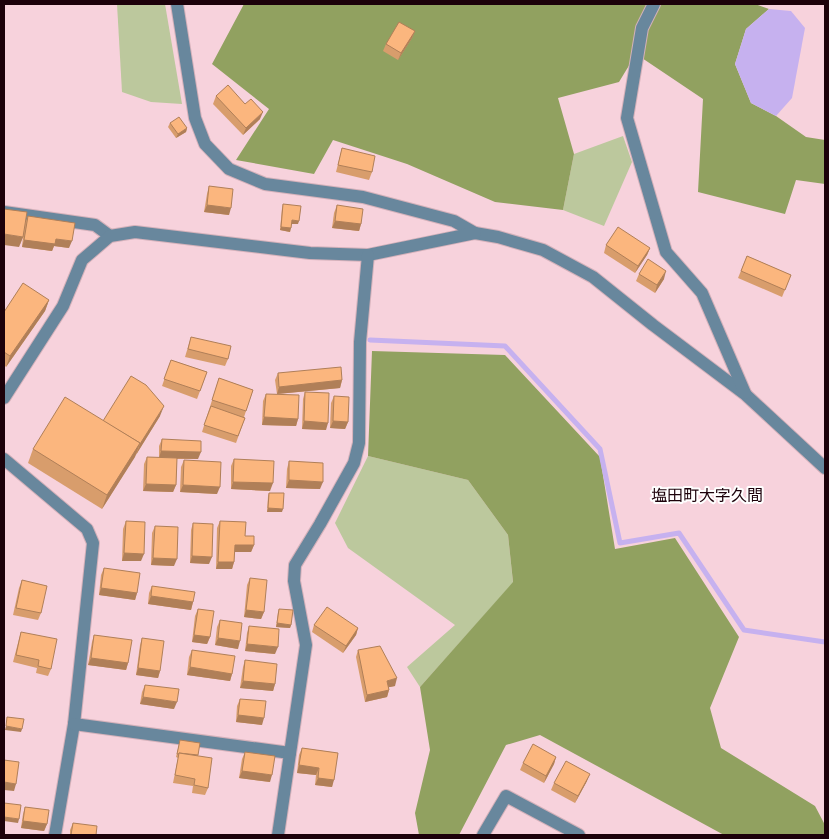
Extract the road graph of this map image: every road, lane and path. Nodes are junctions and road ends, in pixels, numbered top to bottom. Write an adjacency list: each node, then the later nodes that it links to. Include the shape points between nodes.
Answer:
1 (177, 4): 4 (street, via 195,118 205,144 229,169 265,184 364,197 454,221)
2 (654, 4): 7 (street, via 642,28 627,118 666,252 702,293)
3 (4, 212): 5 (street, via 95,225)
4 (475, 233): 6 (street); 7 (street, via 542,250 593,277)
5 (110, 236): 6 (street, via 134,232 310,253); 8 (street, via 82,260 63,306)
6 (368, 255): 12 (street, via 360,342 359,444 354,463 295,565 294,581 306,645)
7 (746, 395): 10 (street)
8 (4, 398)
9 (4, 459): 11 (street, via 87,529 93,543)
10 (825, 468)
11 (74, 724): 12 (street); 13 (street)
12 (290, 753): 14 (street)
13 (55, 835)
14 (278, 835)
15 (483, 835): 16 (street, via 506,796)
16 (579, 835)

